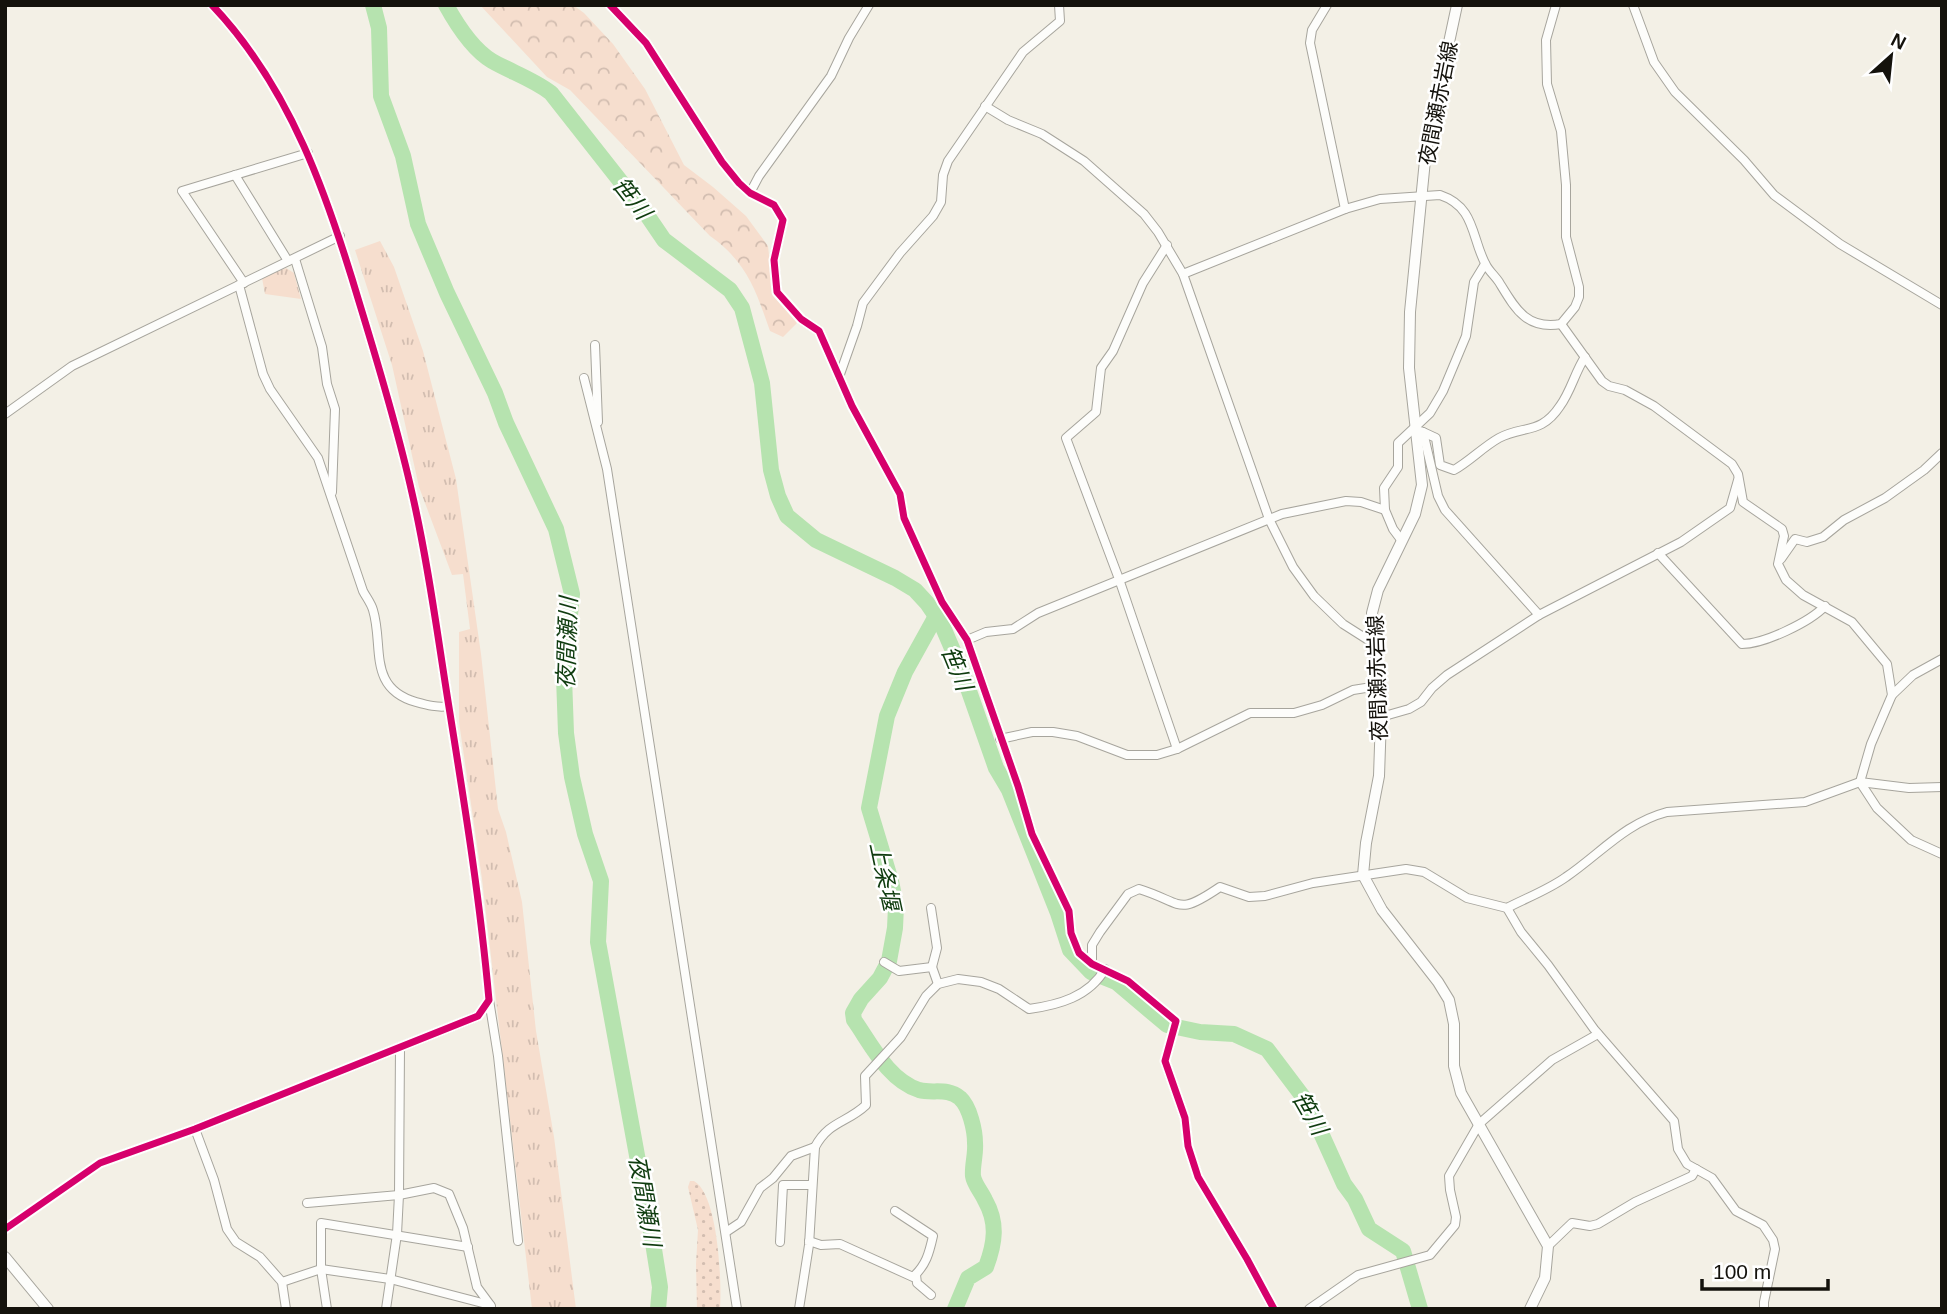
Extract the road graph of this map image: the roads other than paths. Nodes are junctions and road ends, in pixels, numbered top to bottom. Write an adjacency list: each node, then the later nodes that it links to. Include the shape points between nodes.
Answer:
1 (212, 5): 10 (street, via 285,105)
2 (610, 5): 12 (street, via 646,43 722,163)
3 (869, 5): 12 (street, via 831,76)
4 (1059, 5): 9 (street, via 1060,21 1023,52)
5 (1327, 5): 14 (street, via 1310,43)
6 (1457, 5): 13 (main road, 夜間瀬赤岩線, via 1426,150)
7 (1556, 5): 22 (street, via 1546,40 1547,84 1561,131 1566,237 1579,286 1575,307)
8 (1633, 5): 21 (street, via 1654,62 1675,92 1774,195 1840,244)
9 (985, 106): 16 (street, via 1084,161 1144,214); 25 (street, via 948,160 941,202 933,216 863,303)
10 (308, 153): 11 (street); 15 (street)
11 (235, 175): 17 (street); 20 (street, via 182,191)
12 (750, 193): 25 (street, via 774,205 783,220 774,260 777,292 818,331)
13 (1422, 195): 14 (street, via 1380,199); 18 (street, via 1450,198 1462,210 1472,223); 28 (main road, 夜間瀬赤岩線, via 1409,368)
14 (1345, 209): 19 (street)
15 (340, 236): 17 (street); 46 (street, via 412,493)
16 (1167, 245): 19 (street); 38 (street, via 1101,369 1096,412 1066,438)
17 (291, 260): 20 (street); 32 (street, via 322,348 335,409)
18 (1485, 264): 22 (street, via 1521,315 1539,324); 28 (street, via 1474,282 1458,359)
19 (1183, 274): 34 (street)
20 (242, 284): 27 (street, via 72,366); 32 (street, via 267,382 318,458)
21 (1942, 305)
22 (1561, 324): 24 (street)
23 (595, 345): 29 (street)
24 (1585, 357): 28 (street, via 1552,416 1537,428 1500,437 1454,470 1440,465 1436,438); 31 (street, via 1602,381 1654,406 1732,464)
25 (839, 377): 41 (street, via 900,494 904,518 942,603)
26 (584, 379): 29 (street)
27 (5, 414)
28 (1419, 430): 33 (street, via 1398,443 1398,467 1384,488); 35 (main road, 夜間瀬赤岩線, via 1422,485); 40 (street, via 1445,510)
29 (598, 432): 73 (street)
30 (1942, 453): 37 (street, via 1885,498 1823,537 1807,542 1795,539)
31 (1738, 477): 36 (street, via 1730,508); 37 (street, via 1743,502 1782,529)
32 (332, 497): 46 (street, via 362,591 373,610 379,661 387,684 407,699)
33 (1385, 510): 34 (street, via 1346,501); 35 (street)
34 (1269, 519): 38 (street); 42 (street, via 1314,596 1343,624)
35 (1402, 541): 42 (main road, 夜間瀬赤岩線, via 1378,590 1373,612)
36 (1658, 553): 39 (street, via 1742,644 1805,623); 40 (street)
37 (1778, 564): 39 (street, via 1786,580)
38 (1119, 579): 41 (street, via 1038,613 1013,629); 49 (street)
39 (1825, 606): 45 (street, via 1852,622 1887,664)
40 (1539, 615): 47 (street, via 1447,675 1421,702)
41 (967, 640): 48 (street)
42 (1376, 645): 44 (main road, 夜間瀬赤岩線)
43 (1942, 659): 45 (street, via 1913,675)
44 (1378, 686): 47 (main road, 夜間瀬赤岩線); 49 (street, via 1294,713 1250,713)
45 (1892, 695): 50 (street)
46 (449, 706): 61 (street, via 474,859)
47 (1381, 717): 53 (main road, 夜間瀬赤岩線, via 1380,776)
48 (1000, 739): 49 (street, via 1053,732 1140,757); 57 (street, via 1032,834 1069,911 1079,953)
49 (1177, 749)
50 (1860, 782): 51 (street); 52 (street, via 1877,808 1912,840); 55 (street, via 1805,802 1646,817 1564,878)
51 (1942, 787)
52 (1942, 854)
53 (1363, 875): 55 (street, via 1406,869 1424,872 1467,898); 57 (street, via 1265,896 1249,897 1220,887 1196,904 1184,906 1139,889 1128,894 1100,932 1092,945); 64 (main road, via 1382,910 1449,1000 1454,1066 1461,1093)
54 (931, 908): 58 (street, via 937,948)
55 (1507, 908): 62 (street)
56 (884, 962): 58 (street, via 899,971)
57 (1092, 964): 59 (street)
58 (932, 967): 60 (street)
59 (1102, 973): 60 (street, via 1078,996 1029,1009 981,982 958,979); 93 (street, via 1128,981 1175,1026 1165,1061 1185,1118 1198,1177)
60 (938, 984): 66 (street, via 901,1037 865,1076 866,1105 822,1134)
61 (489, 1000): 63 (street, via 478,1016); 75 (street)
62 (1598, 1034): 64 (street, via 1552,1060); 67 (street, via 1674,1121 1678,1149)
63 (400, 1047): 65 (street); 69 (street)
64 (1479, 1124): 78 (main road); 94 (street, via 1450,1176 1455,1225 1430,1255 1358,1275)
65 (195, 1129): 72 (street, via 100,1163); 84 (street, via 228,1229)
66 (815, 1147): 68 (street); 73 (street, via 791,1156 760,1188 741,1222)
67 (1696, 1170): 78 (street, via 1692,1177 1598,1224 1572,1223); 96 (street, via 1712,1178 1736,1211 1763,1226 1773,1240)
68 (812, 1185): 76 (street); 77 (street, via 783,1185)
69 (399, 1195): 70 (street); 74 (street); 79 (street, via 435,1188 449,1194)
70 (307, 1203)
71 (895, 1211): 82 (street, via 933,1236 928,1259)
72 (5, 1229)
73 (726, 1232): 91 (street)
74 (397, 1234): 79 (street); 81 (street, via 321,1223); 83 (street)
75 (519, 1241)
76 (809, 1241): 82 (street, via 841,1244); 92 (street)
77 (780, 1242)
78 (1548, 1246): 95 (main road, via 1545,1278)
79 (468, 1247): 86 (street, via 477,1287)
80 (5, 1257): 87 (main road)
81 (321, 1269): 83 (street); 84 (street); 89 (street)
82 (916, 1275): 85 (street, via 917,1283)
83 (390, 1279): 86 (street); 90 (street)
84 (282, 1282): 88 (street)
85 (931, 1295)
86 (491, 1307)
87 (48, 1309)
88 (286, 1309)
89 (327, 1309)
90 (386, 1309)
91 (737, 1309)
92 (799, 1309)
93 (1274, 1309)
94 (1309, 1309)
95 (1530, 1309)
96 (1764, 1309)

